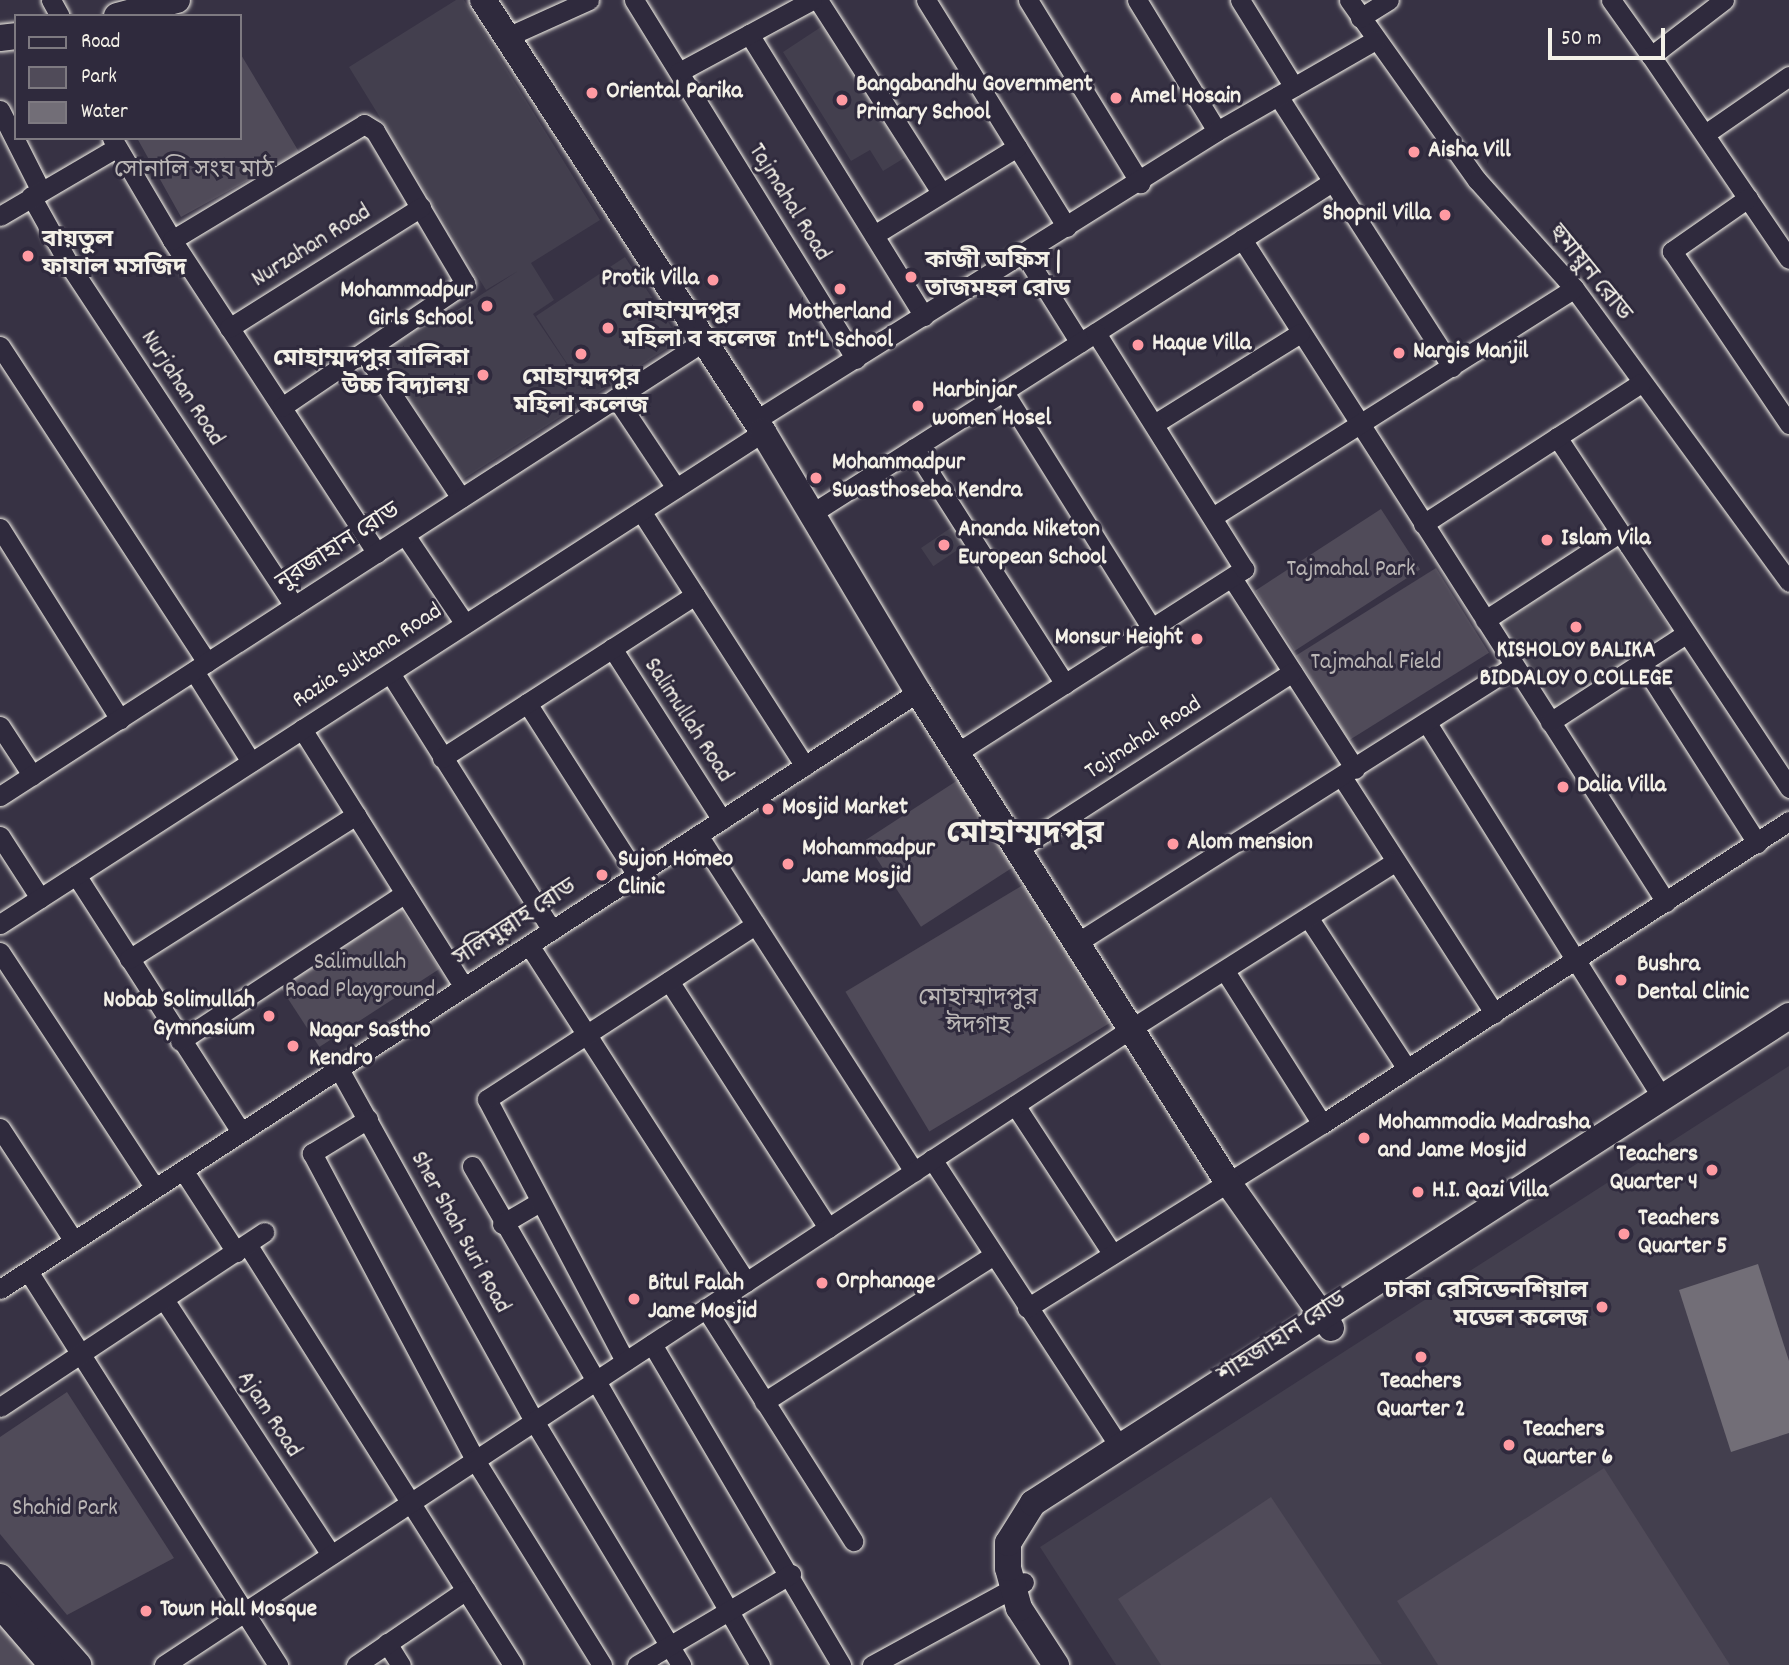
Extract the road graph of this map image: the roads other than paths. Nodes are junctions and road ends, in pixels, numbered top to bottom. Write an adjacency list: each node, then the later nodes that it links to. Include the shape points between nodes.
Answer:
1 (177, 0): 15 (street)
2 (483, 0): 19 (street)
3 (589, 0): 19 (street)
4 (634, 0): 22 (street, Tajmahal Road)
5 (812, 0): 18 (street)
6 (818, 0): 33 (street)
7 (926, 0): 30 (street)
8 (1028, 0): 32 (street)
9 (1136, 0): 27 (street)
10 (1240, 0): 24 (street)
11 (1349, 0): 17 (street, হুমায়ুন রোড)
12 (1390, 0): 17 (street)
13 (1611, 0): 21 (street)
14 (1724, 0): 21 (street)
15 (149, 5): 16 (street)
16 (123, 14)
17 (1360, 18): 20 (street, হুমায়ুন রোড)
18 (749, 34): 22 (street); 39 (street)
19 (507, 37): 49 (street)
20 (1374, 40): 24 (street); 44 (street, হুমায়ুন রোড, via 1477,180)
21 (1651, 56): 28 (street)
22 (679, 72): 52 (street, Tajmahal Road)
23 (1783, 80): 25 (street); 28 (street)
24 (1286, 91): 27 (street); 31 (street)
25 (1789, 100)
26 (0, 110): 34 (street, Nurjahan Road)
27 (1217, 131): 32 (street)
28 (1705, 134): 35 (street)
29 (114, 143): 34 (street); 41 (street)
30 (1017, 147): 33 (street); 38 (street)
31 (1332, 182): 40 (street); 53 (street)
32 (1140, 183): 38 (street)
33 (941, 192): 39 (street)
34 (36, 193): 37 (street); 77 (street, Nurjahan Road, via 70,265)
35 (1748, 198): 43 (street); 59 (street, via 1672,251)
36 (421, 207): 41 (street, via 375,131 364,124); 46 (street, Nurzahan Road); 51 (street, via 465,283)
37 (0, 216)
38 (1067, 227): 42 (street)
39 (874, 235): 45 (street)
40 (1242, 239): 47 (street); 48 (street)
41 (172, 240): 46 (street)
42 (1023, 252): 45 (street); 48 (street)
43 (1789, 259)
44 (1574, 288): 53 (street); 54 (street, হুমায়ুন রোড)
45 (925, 316): 52 (street)
46 (229, 328): 57 (street)
47 (1300, 333): 58 (street); 60 (street)
48 (1088, 338): 55 (street); 58 (street)
49 (704, 341): 56 (street, নুরজাহান রোড); 61 (street)
50 (0, 346): 84 (street)
51 (365, 352): 57 (street); 65 (street)
52 (856, 359): 61 (street)
53 (1452, 367): 60 (street)
54 (1642, 383): 62 (street); 75 (street, হুমায়ুন রোড)
55 (1004, 392): 63 (street); 80 (street)
56 (616, 398): 64 (street); 65 (street, নুরজাহান রোড)
57 (282, 407): 73 (street)
58 (1154, 424): 68 (street)
59 (1789, 424)
60 (1357, 425): 68 (street); 69 (street)
61 (760, 426): 64 (street, Razia Sultana Road); 67 (street)
62 (1557, 437): 69 (street); 71 (street)
63 (914, 448): 67 (street); 88 (street)
64 (676, 488): 66 (street, Razia Sultana Road)
65 (461, 498): 72 (street, নুরজাহান রোড)
66 (641, 511): 76 (street); 79 (street, Razia Sultana Road)
67 (814, 512): 89 (street)
68 (1214, 516): 74 (street, via 1244,569)
69 (1423, 524): 78 (street)
70 (0, 528): 91 (street)
71 (1619, 533): 78 (street); 81 (street)
72 (405, 535): 73 (street, নুরজাহান রোড); 79 (street)
73 (377, 552): 77 (street, নুরজাহান রোড)
74 (1232, 578): 80 (street); 87 (street)
75 (1788, 578)
76 (695, 595): 82 (street, Salimullah Road); 99 (street)
77 (294, 607): 84 (street, নুরজাহান রোড)
78 (1485, 620): 85 (street)
79 (465, 624): 86 (street, Razia Sultana Road)
80 (1153, 630): 88 (street)
81 (1685, 635): 83 (street); 102 (street)
82 (612, 648): 90 (street, Salimullah Road); 105 (street, Salimullah Road)
83 (1642, 663): 92 (street); 109 (street)
84 (201, 666): 91 (street, নুরজাহান রোড); 98 (street)
85 (1514, 666): 92 (street); 93 (street)
86 (390, 673): 95 (street, Razia Sultana Road); 97 (street)
87 (1293, 673): 100 (street); 110 (street, Tajmahal Road)
88 (1065, 684): 96 (street)
89 (918, 692): 96 (street); 99 (street, সলিমুল্লাহ রোড)
90 (527, 703): 97 (street, Salimullah Road); 113 (street)
91 (120, 719): 101 (street, নুরজাহান রোড)
92 (1550, 722): 116 (street)
93 (1427, 723): 100 (street); 124 (street)
94 (0, 726): 101 (street)
95 (302, 729): 98 (street, Razia Sultana Road); 104 (street)
96 (958, 752): 110 (street)
97 (442, 758): 120 (street)
98 (251, 762): 112 (street, Razia Sultana Road)
99 (804, 766): 105 (street, সলিমুল্লাহ রোড)
100 (1349, 773): 111 (street); 121 (street)
101 (32, 775): 103 (street, নুরজাহান রোড)
102 (1789, 788)
103 (0, 796)
104 (356, 815): 114 (street); 125 (street)
105 (722, 820): 107 (street, সলিমুল্লাহ রোড)
106 (1789, 821): 109 (street)
107 (698, 835): 113 (street, সলিমুল্লাহ রোড); 119 (street)
108 (0, 836): 115 (street)
109 (1757, 843): 116 (street)
110 (1021, 847): 121 (street)
111 (1395, 862): 117 (street); 129 (street)
112 (76, 875): 115 (street, Razia Sultana Road); 125 (street)
113 (637, 875): 120 (street, সলিমুল্লাহ রোড)
114 (405, 893): 128 (street); 134 (street)
115 (40, 898): 118 (street, Razia Sultana Road)
116 (1665, 902): 124 (street)
117 (1308, 917): 126 (street); 136 (street)
118 (0, 924)
119 (755, 925): 127 (street); 146 (street)
120 (552, 930): 122 (street, সলিমুল্লাহ রোড)
121 (1078, 942): 131 (street)
122 (529, 945): 128 (street, সলিমুল্লাহ রোড); 132 (street)
123 (0, 952): 148 (street)
124 (1578, 958): 129 (street); 137 (street)
125 (129, 959): 134 (street)
126 (1225, 971): 131 (street); 140 (street)
127 (669, 981): 132 (street); 151 (street)
128 (464, 987): 135 (street, সলিমুল্লাহ রোড)
129 (1494, 1013): 136 (street)
130 (1789, 1016): 137 (street, শাহজাহান রোড)
131 (1132, 1028): 138 (street); 147 (street)
132 (586, 1034): 149 (street, via 487,1099); 158 (street)
133 (1789, 1035): 163 (street, শাহজাহান রোড)
134 (180, 1041): 142 (street)
135 (339, 1069): 139 (street, Sher Shah Suri Road); 142 (street, সলিমুল্লাহ রোড)
136 (1407, 1069): 140 (street)
137 (1661, 1096): 163 (street, শাহজাহান রোড)
138 (1015, 1105): 143 (street); 155 (street)
139 (368, 1119): 170 (street, Sher Shah Suri Road); 172 (street, via 312,1153)
140 (1322, 1124): 147 (street)
141 (0, 1128): 153 (street)
142 (241, 1132): 145 (street, সলিমুল্লাহ রোড)
143 (932, 1159): 146 (street); 156 (street)
144 (472, 1166): 150 (street, Sher Shah Suri Road)
145 (183, 1170): 148 (street, সলিমুল্লাহ রোড); 154 (street)
146 (914, 1172): 151 (street)
147 (1227, 1181): 155 (street); 163 (street)
148 (155, 1188): 153 (street, সলিমুল্লাহ রোড)
149 (538, 1203): 150 (street); 166 (street)
150 (502, 1224): 167 (street, Sher Shah Suri Road)
151 (828, 1228): 158 (street)
152 (264, 1233): 154 (street)
153 (74, 1241): 157 (street, সলিমুল্লাহ রোড)
154 (242, 1248): 160 (street); 173 (street)
155 (1112, 1253): 161 (street)
156 (994, 1255): 161 (street); 168 (street)
157 (28, 1271): 159 (street, সলিমুল্লাহ রোড); 165 (street)
158 (746, 1282): 162 (street)
159 (0, 1289)
160 (165, 1301): 165 (street); 175 (street, Ajam Road)
161 (1027, 1308): 171 (street)
162 (706, 1309): 164 (street); 168 (street)
163 (1327, 1321): 171 (street, শাহজাহান রোড); 178 (street, শাহজাহান রোড, via 1044,1513 1034,1522 1023,1547)
164 (652, 1344): 166 (street); 176 (street)
165 (82, 1352): 169 (street); 182 (street)
166 (625, 1362): 167 (street)
167 (594, 1382): 170 (street); 181 (street, Sher Shah Suri Road)
168 (765, 1402): 174 (street)
169 (0, 1407)
170 (534, 1421): 172 (street); 184 (street, Sher Shah Suri Road)
171 (1119, 1446): 178 (street, শাহজাহান রোড, via 1025,1512 1008,1543)
172 (475, 1461): 173 (street); 192 (street)
173 (413, 1501): 175 (street); 179 (street)
174 (853, 1541)
175 (331, 1555): 182 (street)
176 (791, 1574): 181 (street); 196 (street)
177 (0, 1577): 186 (street)
178 (1018, 1584): 197 (street); 198 (street); 199 (street)
179 (466, 1590): 183 (street); 191 (street)
180 (0, 1605): 185 (street)
181 (731, 1609): 184 (street); 195 (street, Sher Shah Suri Road)
182 (245, 1612): 187 (street); 188 (street)
183 (387, 1643): 189 (street); 190 (street)
184 (670, 1646): 193 (street); 194 (street, Sher Shah Suri Road)
185 (52, 1665)
186 (78, 1665)
187 (164, 1665)
188 (278, 1665)
189 (356, 1665)
190 (401, 1665)
191 (513, 1665)
192 (602, 1665)
193 (637, 1665)
194 (681, 1665)
195 (761, 1665)
196 (841, 1665)
197 (872, 1665)
198 (1056, 1665)
199 (1071, 1665)

